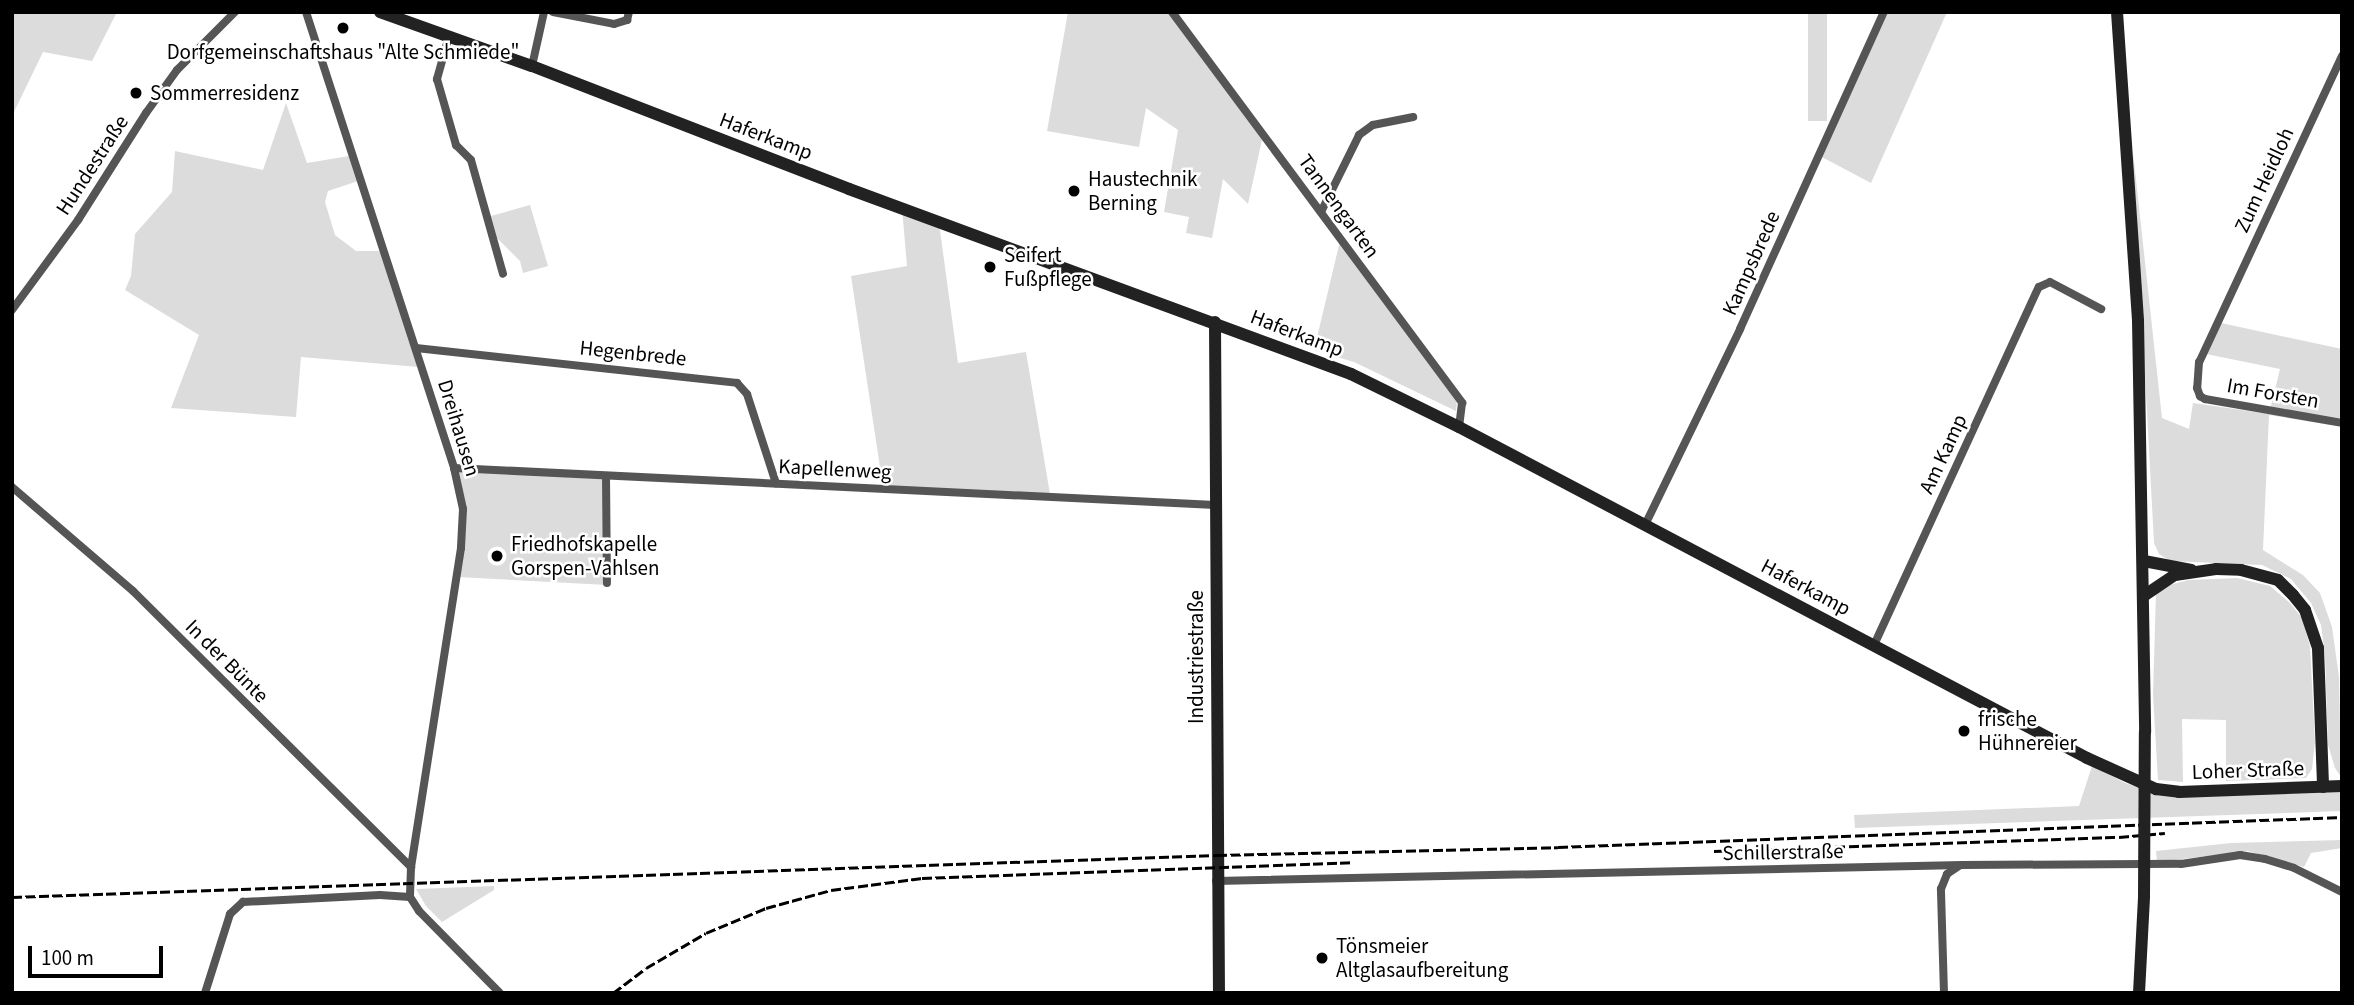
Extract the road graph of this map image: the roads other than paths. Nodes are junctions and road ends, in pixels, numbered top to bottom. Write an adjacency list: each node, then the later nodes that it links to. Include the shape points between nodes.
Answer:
1 (235, 12): 17 (street, Hundestraße, via 177,70)
2 (306, 12): 19 (street, Dreihausen)
3 (380, 12): 10 (street, Haferkamp)
4 (544, 12): 12 (street)
5 (553, 12): 6 (street, via 614,24 627,20)
6 (629, 12)
7 (1172, 12): 14 (street, Tannengarten)
8 (1884, 12): 28 (street, Kampsbrede)
9 (2117, 12): 29 (street, via 2138,321)
10 (449, 36): 12 (street, Haferkamp); 15 (street, via 437,79 456,145 471,160)
11 (2342, 55): 20 (street, Zum Heidloh, via 2199,362)
12 (532, 66): 18 (street, Haferkamp, via 849,189)
13 (1413, 117): 14 (street, via 1365,128)
14 (1321, 212): 22 (street, Tannengarten, via 1462,404)
15 (503, 274)
16 (2101, 309): 34 (street, Am Kamp, via 2050,282 2039,287)
17 (12, 310)
18 (1215, 322): 22 (street, Haferkamp, via 1351,374); 27 (street, Industriestraße)
19 (416, 348): 23 (street, Dreihausen); 25 (street, Hegenbrede, via 737,383 747,394)
20 (2200, 396): 21 (street, Im Forsten)
21 (2342, 423)
22 (1459, 427): 28 (street, Haferkamp)
23 (454, 468): 24 (street, Kapellenweg); 39 (street, Dreihausen, via 464,526)
24 (606, 476): 25 (street, Kapellenweg); 32 (street)
25 (776, 483): 27 (street, Kapellenweg)
26 (12, 487): 39 (street, In der Bünte, via 132,591)
27 (1214, 505): 40 (street, Industriestraße)
28 (1645, 525): 34 (street, Haferkamp)
29 (2145, 566): 30 (street); 31 (street); 33 (street)
30 (2191, 571): 31 (street); 36 (street, via 2241,570 2278,580 2305,610 2318,648)
31 (2175, 575): 33 (street)
32 (607, 583)
33 (2145, 595): 47 (street, bridge, via 2144,896)
34 (1874, 645): 37 (street, Haferkamp, via 2087,758)
35 (2342, 786): 36 (street, Loher Straße)
36 (2323, 787): 37 (street, Loher Straße)
37 (2156, 789)
38 (1962, 865): 40 (street, Schillerstraße); 41 (street, Schillerstraße, via 2182,864 2240,855 2294,869); 46 (street, via 1947,874 1941,889)
39 (411, 867): 42 (street, Dreihausen)
40 (1216, 881): 45 (street, Industriestraße)
41 (2342, 892)
42 (410, 897): 43 (street, via 243,902 230,914); 44 (street)
43 (205, 993)
44 (500, 993)
45 (1219, 993)
46 (1944, 993)
47 (2139, 993)

